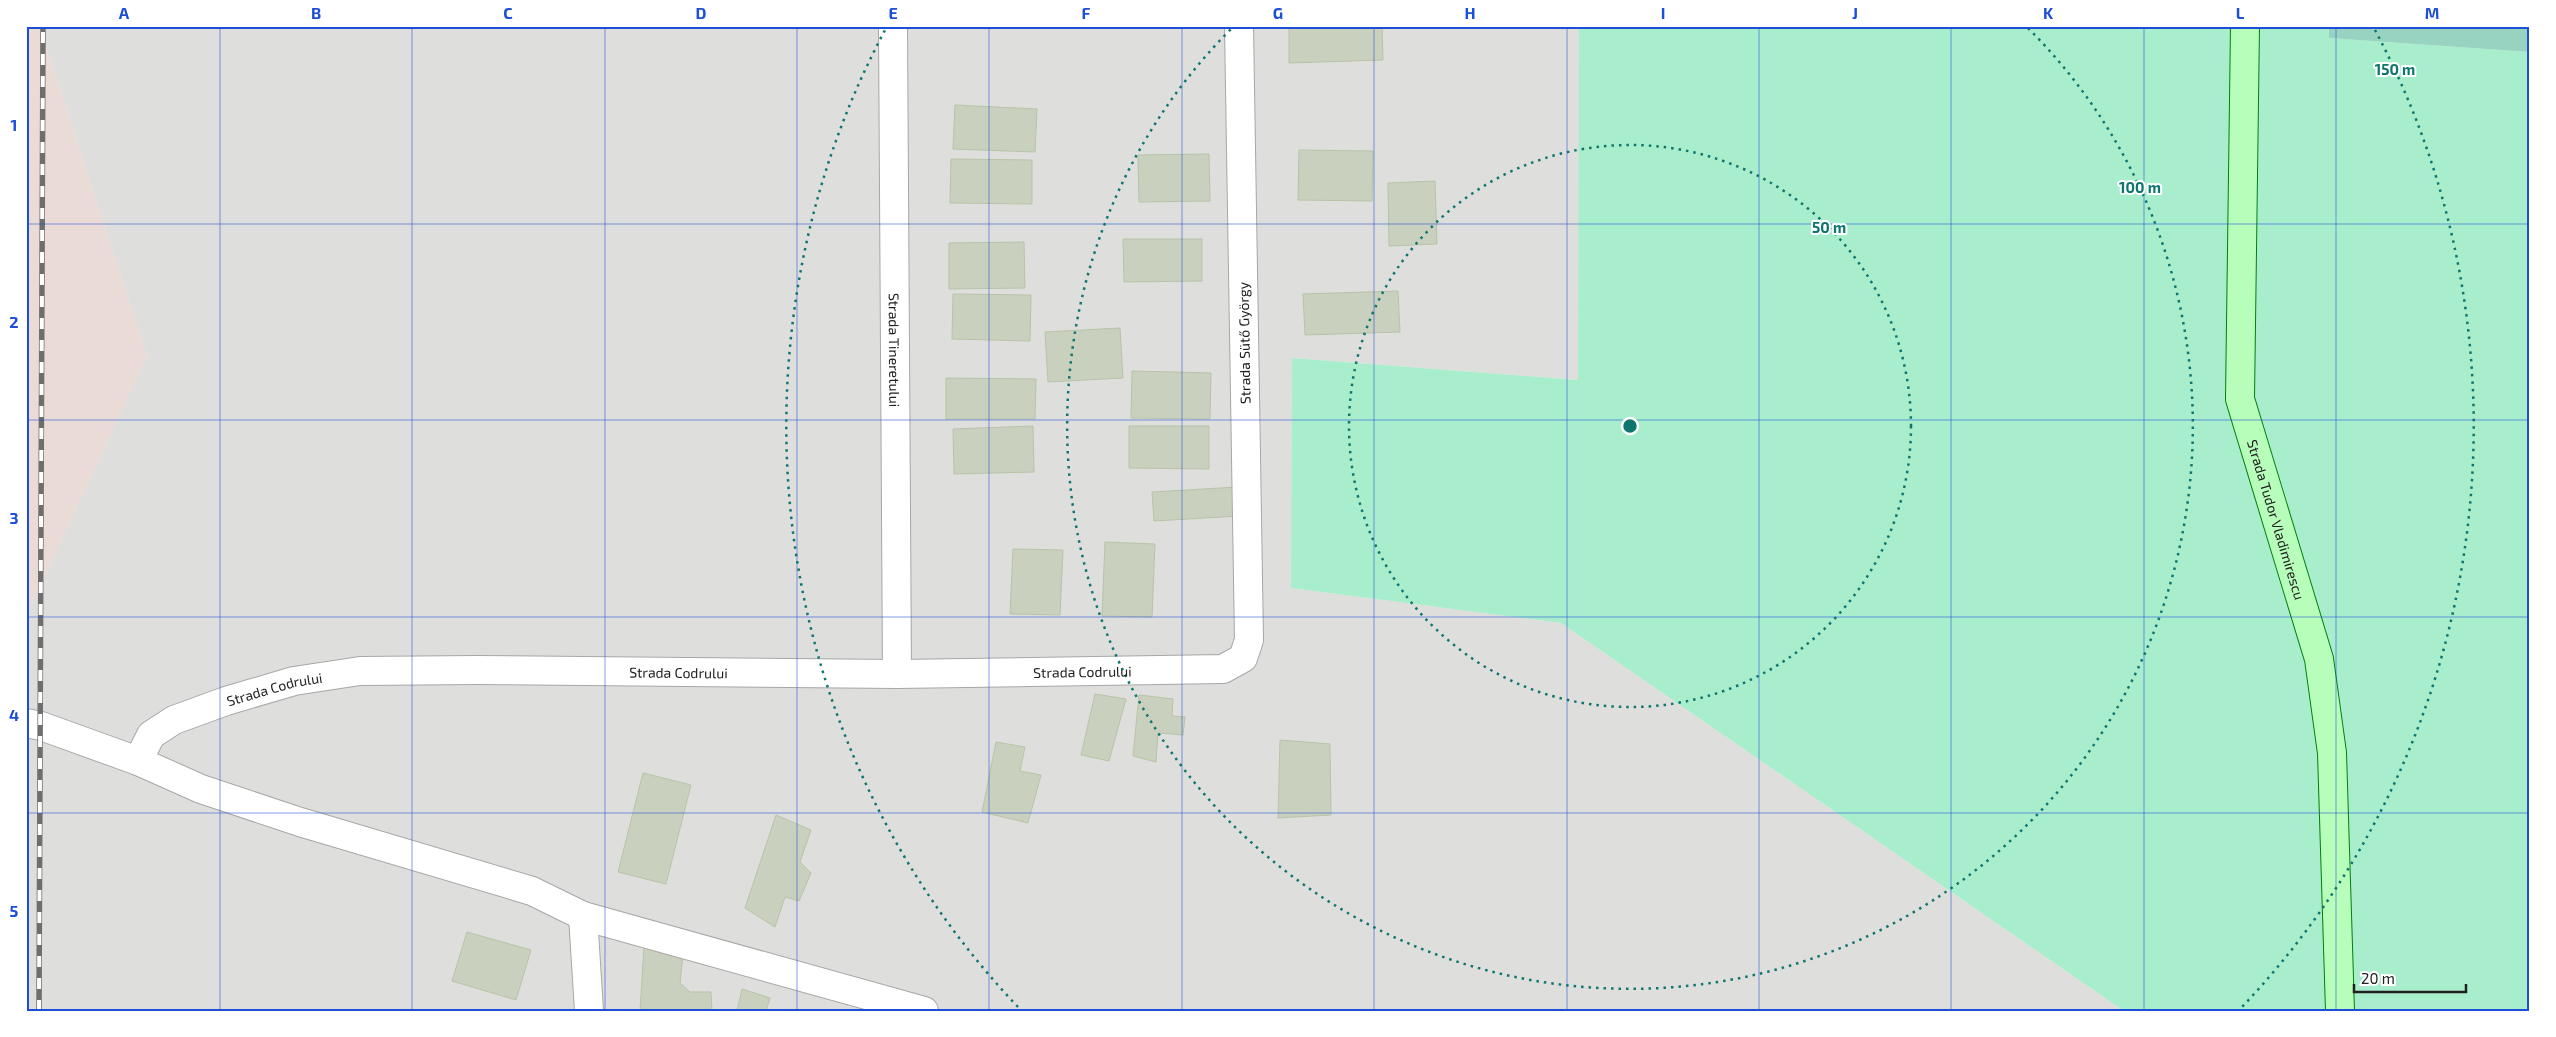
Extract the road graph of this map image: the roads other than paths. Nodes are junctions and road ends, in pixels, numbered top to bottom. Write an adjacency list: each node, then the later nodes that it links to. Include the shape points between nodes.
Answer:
1 (894, 26): 5 (street, Strada Tineretului)
2 (1239, 26): 4 (street, Strada Sütő György, via 1250,640)
3 (2245, 26): 11 (street, Strada Tudor Vladimirescu, via 2240,399 2319,659 2332,753)
4 (1243, 658): 5 (street, Strada Codrului, via 1223,669)
5 (896, 674): 7 (street, Strada Codrului, via 360,671 294,681 174,720 151,735)
6 (26, 723): 7 (street)
7 (138, 762): 8 (street, via 200,788 300,822 532,891)
8 (583, 916): 9 (street); 10 (street)
9 (589, 1011)
10 (924, 1011)
11 (2340, 1011)

